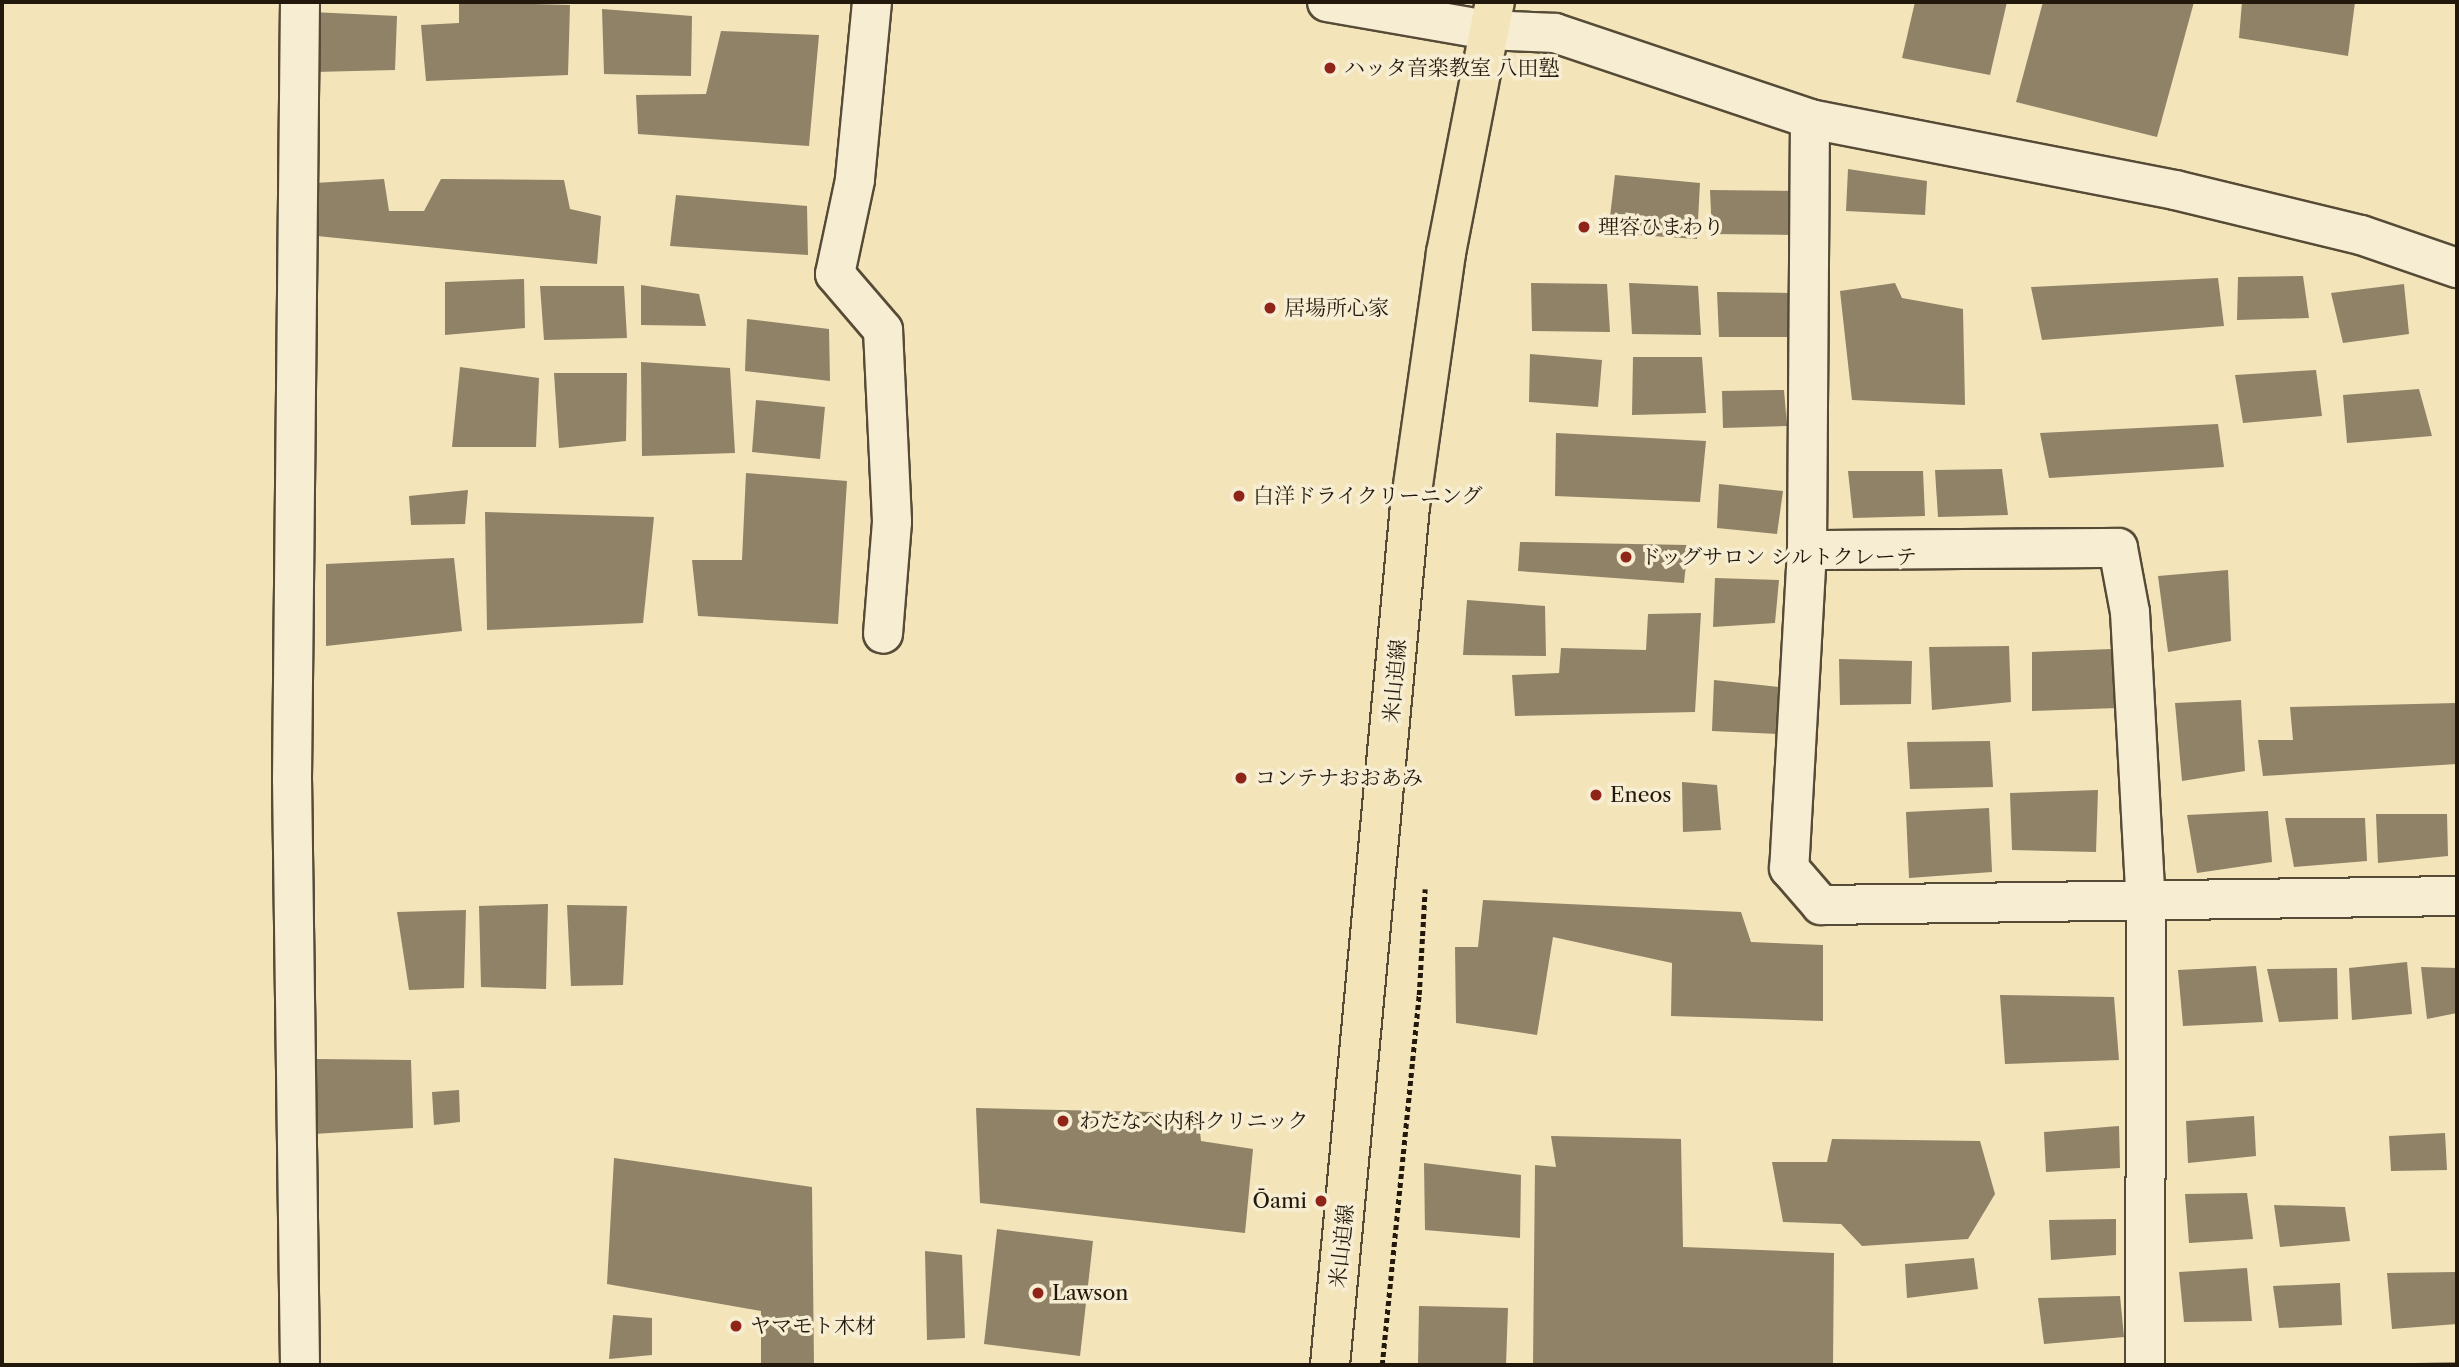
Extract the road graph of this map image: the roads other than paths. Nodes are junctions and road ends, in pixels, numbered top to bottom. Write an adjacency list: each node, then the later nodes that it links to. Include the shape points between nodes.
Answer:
1 (300, 2): 11 (street, via 292,779)
2 (872, 2): 8 (street, via 855,180 835,274 883,330 892,522)
3 (1327, 2): 4 (street)
4 (1491, 16): 5 (street); 12 (main road, 米山迫線, via 1428,360 1410,506)
5 (1810, 119): 6 (street, via 2175,190 2361,235); 7 (street)
6 (2457, 268)
7 (1807, 550): 10 (street, via 2118,548 2130,612); 10 (street, via 1789,868 1821,905)
8 (883, 634)
9 (2457, 896): 10 (street)
10 (2146, 903): 13 (street)
11 (300, 1365)
12 (1330, 1365)
13 (2145, 1365)

